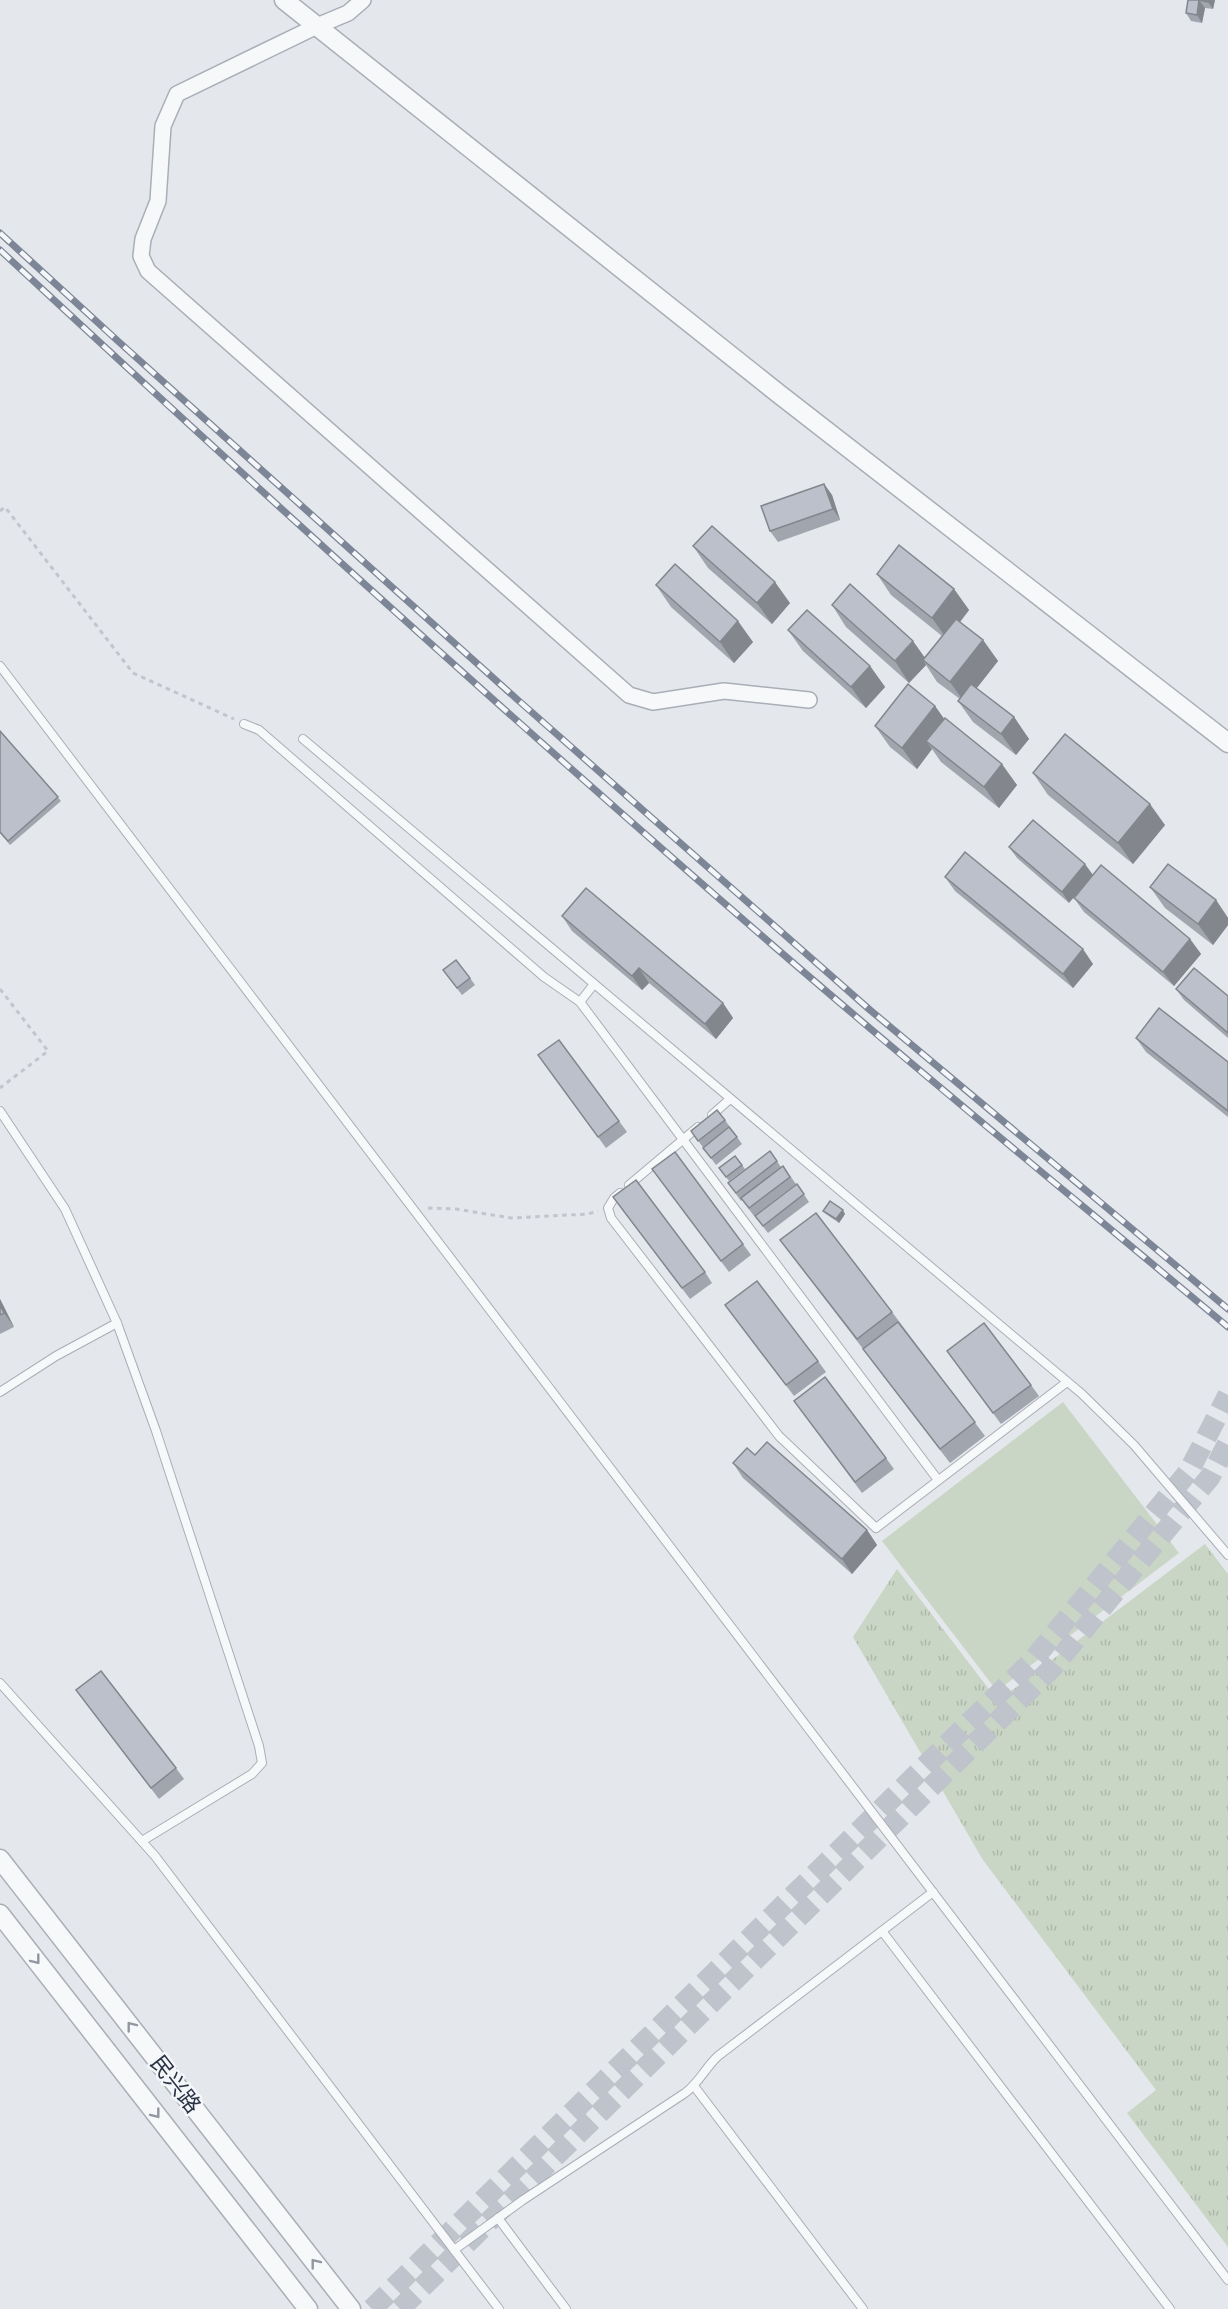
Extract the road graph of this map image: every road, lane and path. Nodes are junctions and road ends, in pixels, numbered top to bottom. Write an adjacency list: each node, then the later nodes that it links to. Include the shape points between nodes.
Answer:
1 (284, 0): 3 (street)
2 (363, 0): 3 (street, via 348,14)
3 (317, 26): 6 (street, via 177,94 163,126 158,201 143,239 141,256 148,271 629,695 653,702 724,691); 9 (street, via 779,394)
4 (0, 511): 7 (path, via 5,507 133,673)
5 (0, 666): 17 (lane)
6 (809, 700)
7 (244, 724): 12 (lane, via 259,730 544,977)
8 (303, 739): 10 (lane)
9 (1228, 743)
10 (594, 984): 12 (lane); 14 (lane)
11 (0, 989): 13 (path, via 48,1051)
12 (580, 1002): 16 (lane)
13 (0, 1088)
14 (730, 1099): 16 (lane); 20 (lane)
15 (0, 1111): 19 (lane, via 65,1209)
16 (685, 1139): 18 (lane, via 614,1198); 22 (lane)
17 (411, 1207): 18 (path, via 512,1218 588,1214); 27 (lane)
18 (608, 1208): 22 (lane, via 610,1218 779,1436 876,1528)
19 (117, 1323): 21 (lane); 25 (lane, via 160,1442 262,1763 252,1774)
20 (1067, 1382): 22 (lane); 23 (lane, via 1134,1445)
21 (0, 1392)
22 (938, 1480)
23 (1228, 1555)
24 (0, 1683): 25 (lane)
25 (142, 1842): 32 (lane)
26 (0, 1858): 34 (street, 民兴路, one-way to 26)
27 (933, 1892): 29 (lane); 33 (lane)
28 (0, 1914): 35 (street, 民兴路, one-way to 35)
29 (882, 1931): 30 (lane, via 718,2056); 39 (lane)
30 (694, 2086): 31 (lane); 38 (lane)
31 (498, 2218): 32 (lane); 37 (lane)
32 (453, 2250): 36 (lane)
33 (1228, 2280)
34 (344, 2306)
35 (308, 2309)
36 (499, 2309)
37 (566, 2309)
38 (863, 2309)
39 (1170, 2309)

